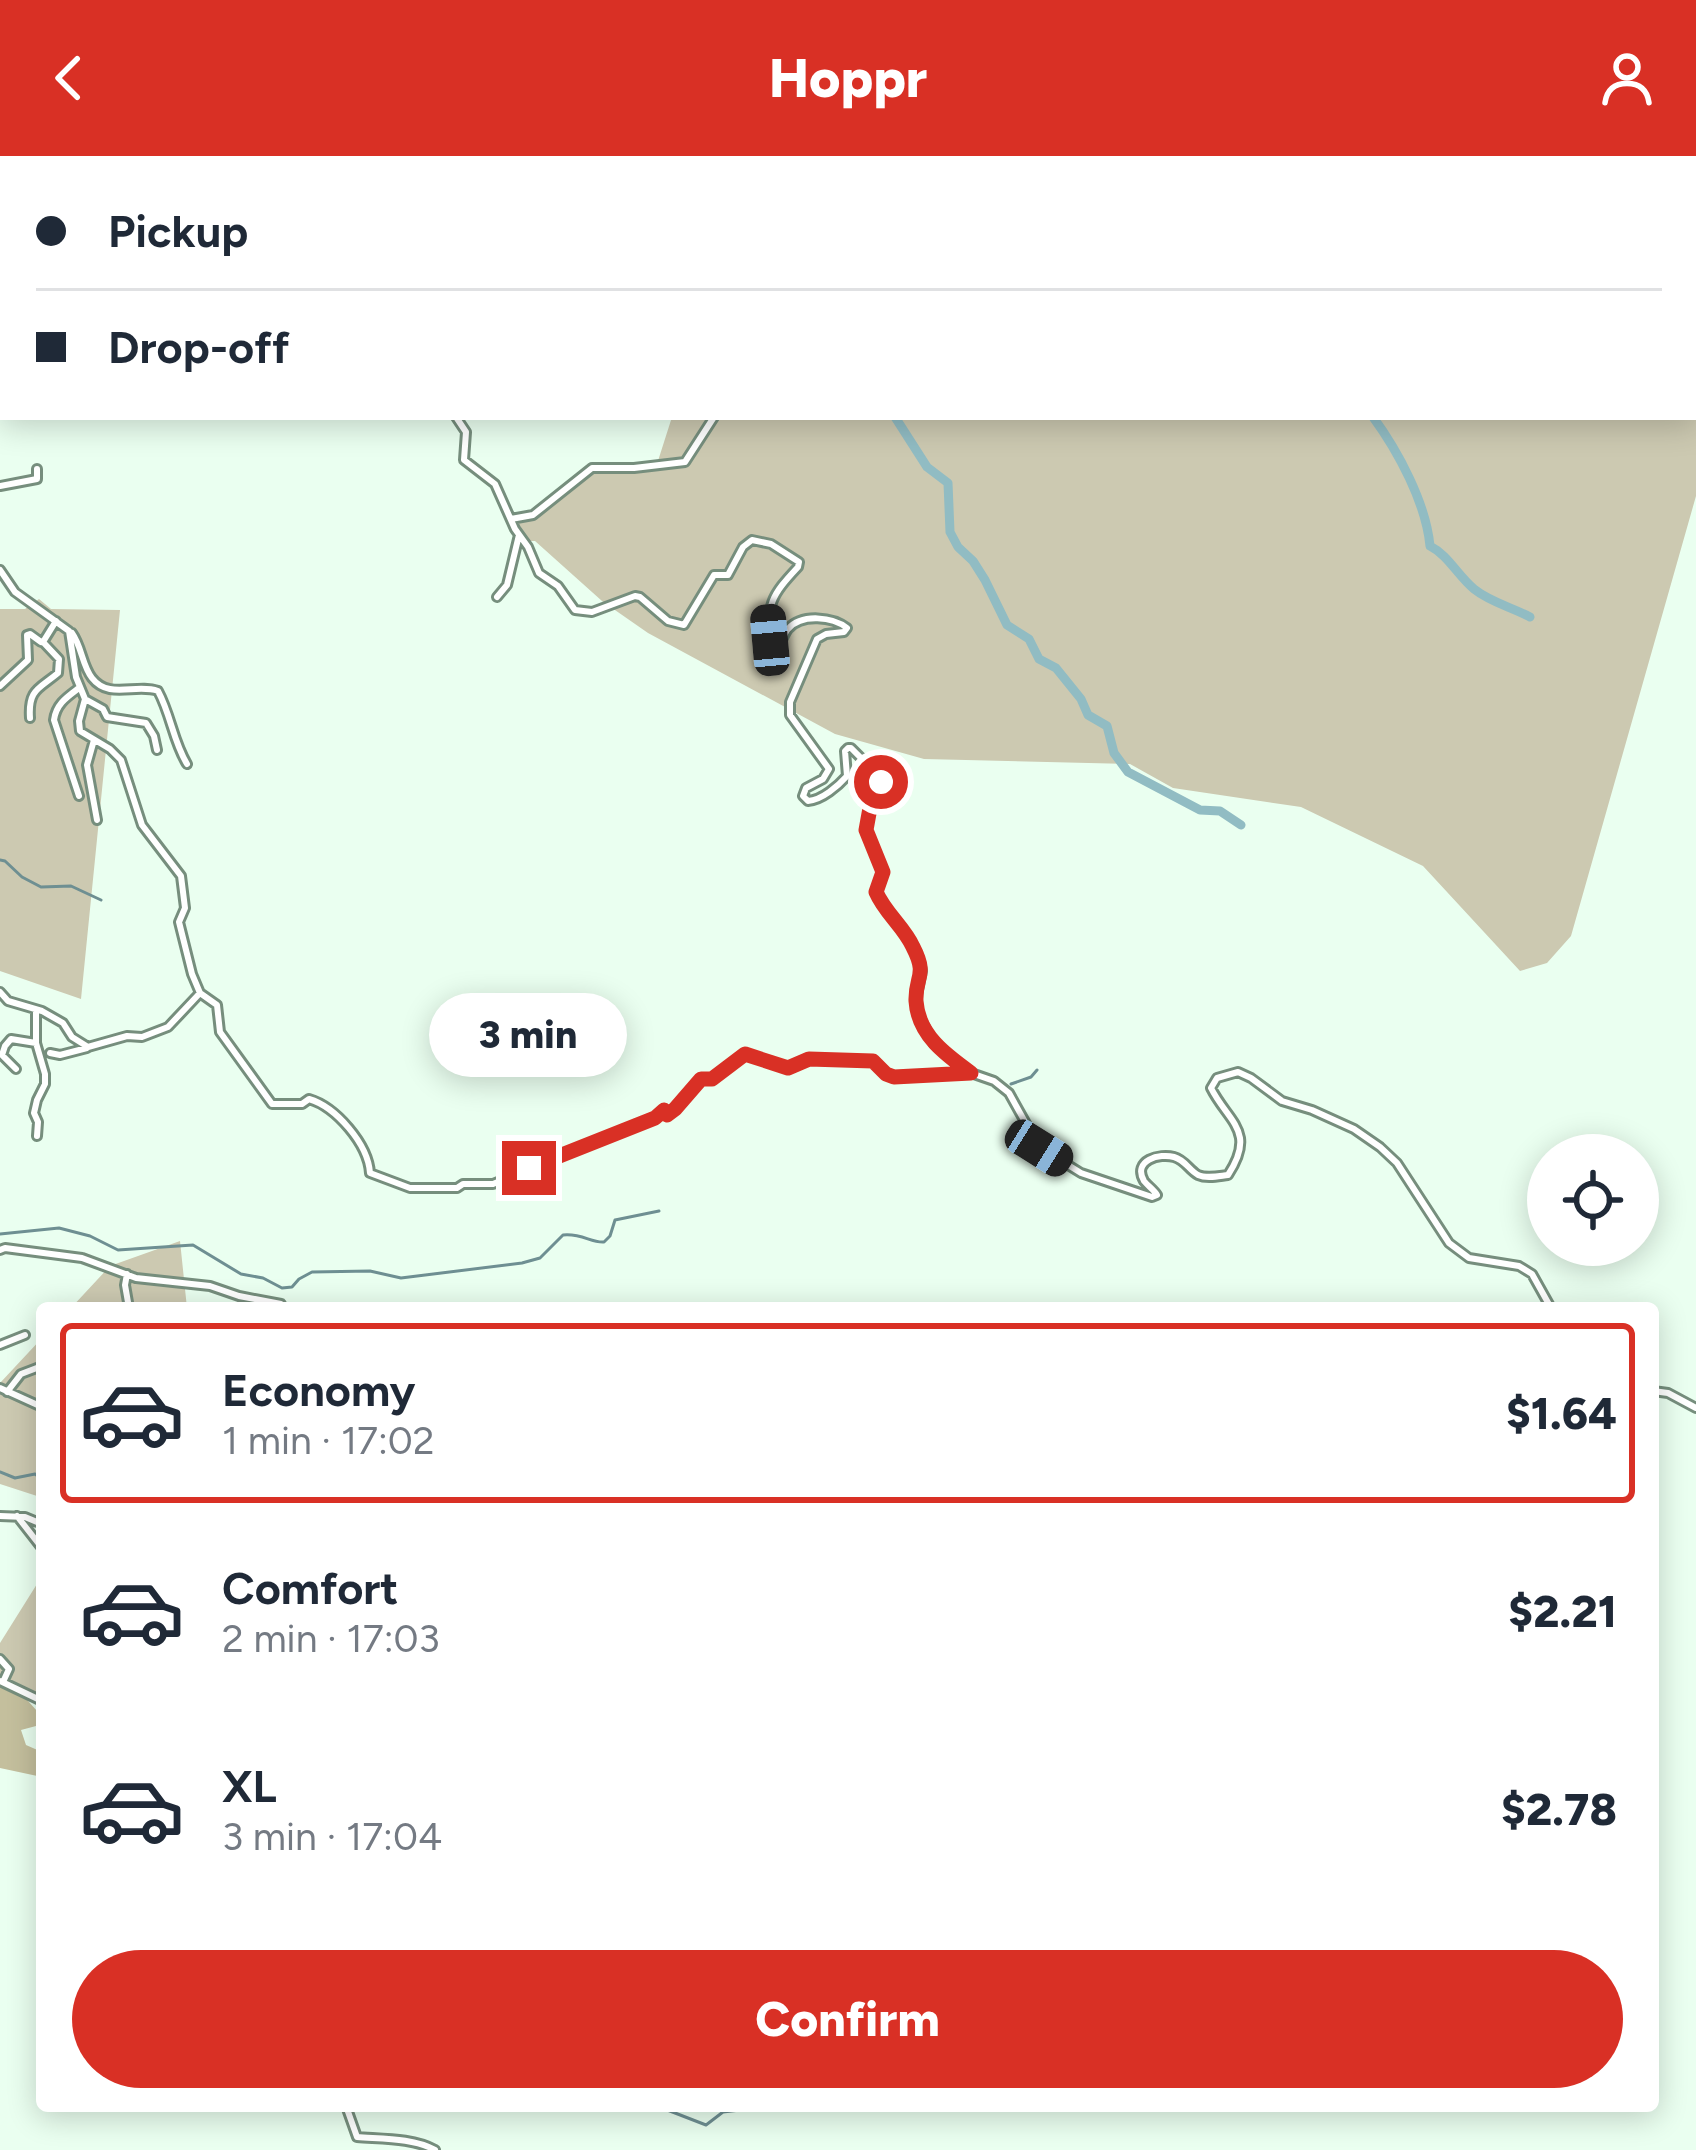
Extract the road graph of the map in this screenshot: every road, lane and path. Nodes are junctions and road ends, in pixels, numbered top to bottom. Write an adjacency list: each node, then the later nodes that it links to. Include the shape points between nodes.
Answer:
1 (458, 420): 5 (street, via 466,433 464,460 495,484)
2 (712, 420): 5 (street, via 685,462 592,469 533,515)
3 (29, 472): 4 (street, via 37,470 37,479)
4 (0, 486)
5 (511, 519): 6 (street)
6 (519, 535): 8 (street); 29 (street, via 539,573 574,610 592,612 634,596 684,625 704,587 714,575 728,575 752,540 799,562 770,602 771,645 778,648 797,622 829,619 847,628 817,639 790,703 790,715 829,769 803,796 814,800 838,786 847,776 848,748 878,774 866,830 883,872 876,892 920,962 916,998 927,1031)
7 (0, 570): 9 (street, via 15,592)
8 (497, 598)
9 (57, 620): 10 (street); 11 (street)
10 (69, 631): 13 (street); 18 (street, via 103,687 158,691)
11 (43, 642): 12 (street, via 27,635 28,660); 15 (street, via 59,670 30,698)
12 (0, 686)
13 (81, 687): 14 (street); 19 (street, via 54,720)
14 (85, 699): 16 (street, via 78,725); 17 (street, via 110,719 146,723)
15 (30, 718)
16 (94, 740): 20 (street, via 87,765); 22 (street, via 121,760 142,825 181,876 179,922)
17 (157, 750)
18 (187, 764)
19 (79, 796)
20 (97, 820)
21 (0, 992): 23 (street)
22 (200, 993): 25 (street, via 168,1027); 29 (street, via 217,1005 220,1031 272,1104 318,1101 344,1122 370,1173 410,1188 493,1184 667,1115 701,1079 745,1054 788,1068 809,1059 873,1061 894,1077)
23 (36, 1010): 24 (street); 25 (street)
24 (36, 1043): 27 (street, via 11,1039); 30 (street, via 45,1074 34,1113)
25 (88, 1047): 26 (street)
26 (50, 1053)
27 (1, 1056): 28 (street)
28 (16, 1069)
29 (971, 1073): 35 (street, via 1009,1093 1039,1148 1081,1173 1152,1197 1156,1190 1142,1173 1154,1156 1175,1157 1205,1177 1228,1175 1240,1133 1211,1088 1238,1072 1380,1147 1449,1243 1469,1258 1532,1274)
30 (38, 1136)
31 (0, 1250): 32 (street, via 82,1258)
32 (128, 1274): 33 (street); 34 (street)
33 (128, 1302)
34 (270, 1302)
35 (1548, 1302)
36 (25, 1335): 37 (street)
37 (0, 1345)
38 (36, 1368): 39 (street)
39 (4, 1390): 41 (street)
40 (1659, 1392): 42 (street)
41 (36, 1404)
42 (1696, 1408)
43 (0, 1516): 44 (street)
44 (17, 1516): 45 (street); 46 (street)
45 (36, 1522)
46 (36, 1541)
47 (0, 1659): 48 (street, via 9,1669)
48 (1, 1682): 49 (street)
49 (36, 1698)
50 (348, 2112): 51 (street, via 358,2138)
51 (435, 2150)

